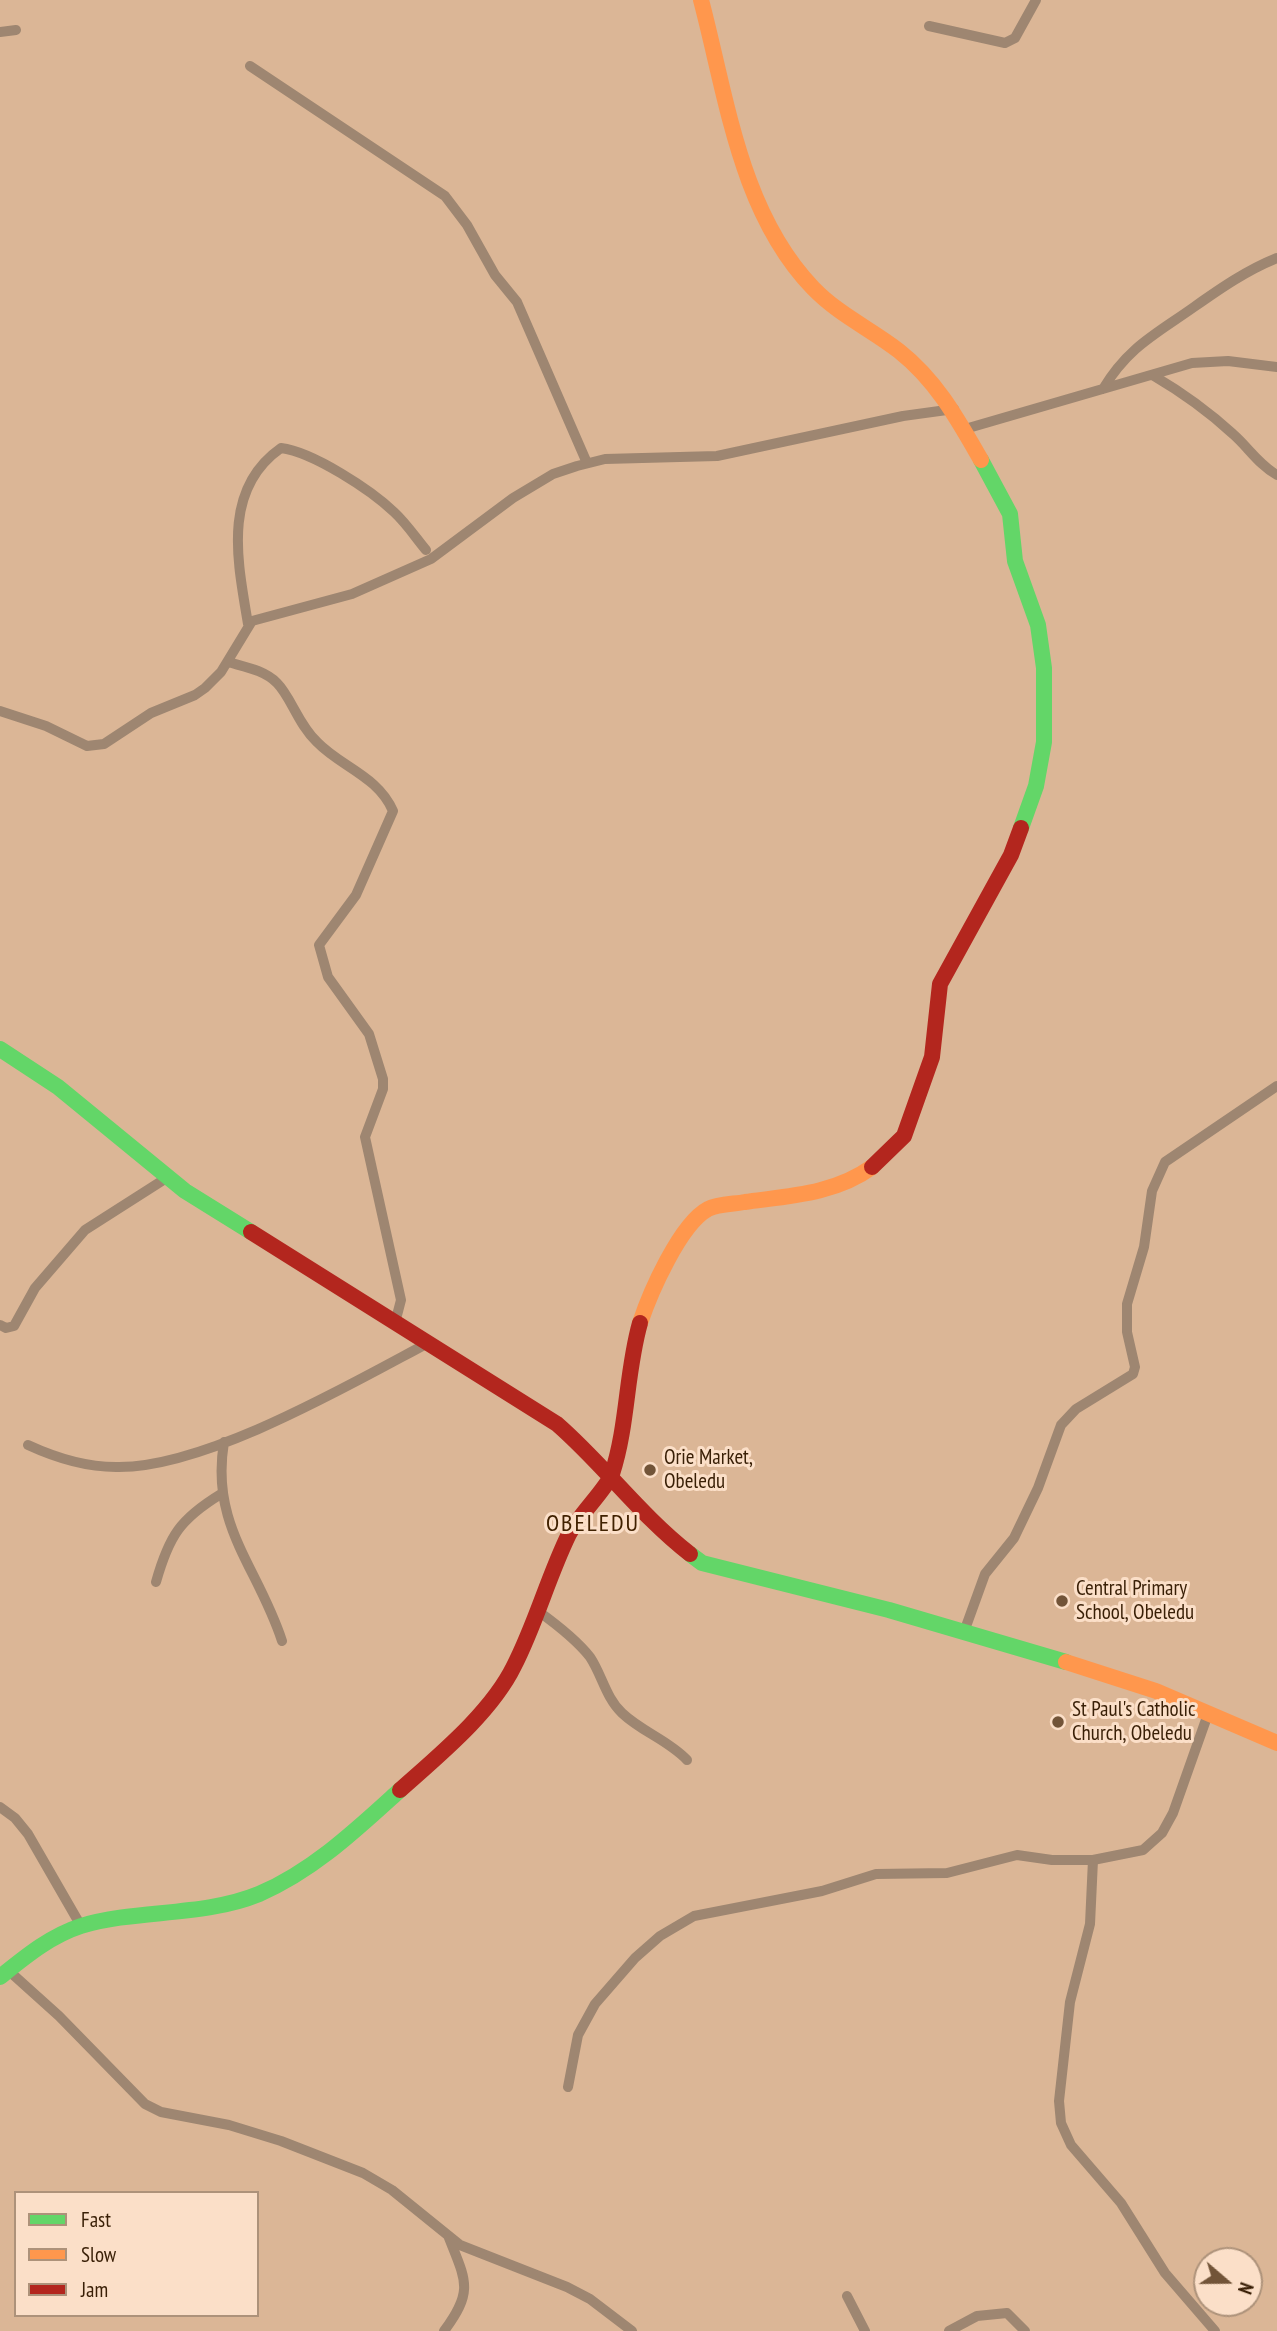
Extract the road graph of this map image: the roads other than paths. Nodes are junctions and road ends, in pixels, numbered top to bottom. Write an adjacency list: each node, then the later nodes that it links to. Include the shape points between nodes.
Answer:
1 (701, 0): 11 (street, via 747,177 766,223 813,287 838,311 899,351)
2 (1036, 0): 3 (street, via 1015,38 1005,43)
3 (929, 26)
4 (16, 30): 5 (street)
5 (0, 32)
6 (250, 66): 13 (street, via 444,195 517,302)
7 (1277, 257): 10 (street, via 1160,327 1132,350)
8 (1277, 366): 9 (street, via 1192,363)
9 (1154, 376): 10 (street); 14 (street, via 1193,399)
10 (1103, 389): 12 (street)
11 (954, 409): 12 (street); 13 (street, via 718,456 605,458)
12 (965, 429): 27 (street, via 1010,514 1015,561 1038,625 1045,702 1036,786 1011,855 940,984 932,1057 904,1136 857,1178 825,1190 709,1208 691,1223 645,1306)
13 (587, 463): 16 (street, via 553,474 523,492 431,559 352,594 300,605)
14 (1277, 475)
15 (426, 550): 16 (street, via 375,497 281,448 250,482 239,508 238,551)
16 (248, 624): 17 (street)
17 (228, 663): 18 (street, via 195,695 151,713 104,744 87,746); 22 (street, via 262,672 279,685 301,726 334,758 364,775 393,811 355,895 319,945 328,977 369,1034 383,1079 365,1137 401,1300)
18 (0, 711)
19 (0, 1049): 21 (street, via 58,1087)
20 (1277, 1086): 31 (street, via 1165,1162 1152,1191 1144,1247 1128,1304 1133,1374 1076,1409 1061,1425 1038,1488 1014,1538 985,1574)
21 (168, 1177): 22 (street); 23 (street, via 85,1230 35,1288 14,1326)
22 (395, 1323): 24 (street)
23 (0, 1325)
24 (428, 1343): 25 (street); 27 (street, via 557,1424)
25 (224, 1442): 26 (street, via 194,1454 114,1467 49,1455); 28 (street)
26 (27, 1446)
27 (611, 1477): 30 (street, via 579,1515); 31 (street, via 667,1536 702,1563)
28 (221, 1494): 29 (street, via 193,1512 174,1532); 32 (street, via 229,1527 263,1589)
29 (156, 1582)
30 (538, 1611): 35 (street, via 590,1658 621,1713 673,1745); 38 (street, via 514,1668 453,1741 342,1842 296,1874 258,1894 224,1904)
31 (964, 1632): 33 (street, via 1156,1691)
32 (282, 1641)
33 (1208, 1714): 34 (street); 37 (street, via 1162,1833 1143,1850)
34 (1277, 1744)
35 (687, 1760)
36 (0, 1807): 38 (street, via 28,1834)
37 (1093, 1860): 40 (street, via 1017,1855 947,1873 876,1874 822,1891 694,1916 635,1958 595,2004 578,2035); 48 (street, via 1090,1924 1070,2002 1060,2123 1071,2145 1121,2203 1165,2273)
38 (81, 1926): 39 (street, via 42,1944)
39 (5, 1974): 41 (street, via 59,2016 145,2104 161,2112 270,2138 362,2173 392,2190)
40 (568, 2087)
41 (449, 2238): 43 (street, via 466,2289 458,2313); 44 (street, via 567,2287)
42 (847, 2296): 45 (street)
43 (444, 2331)
44 (632, 2331)
45 (865, 2331)
46 (948, 2331): 47 (street, via 977,2316 1007,2313)
47 (1025, 2331)
48 (1215, 2331)

